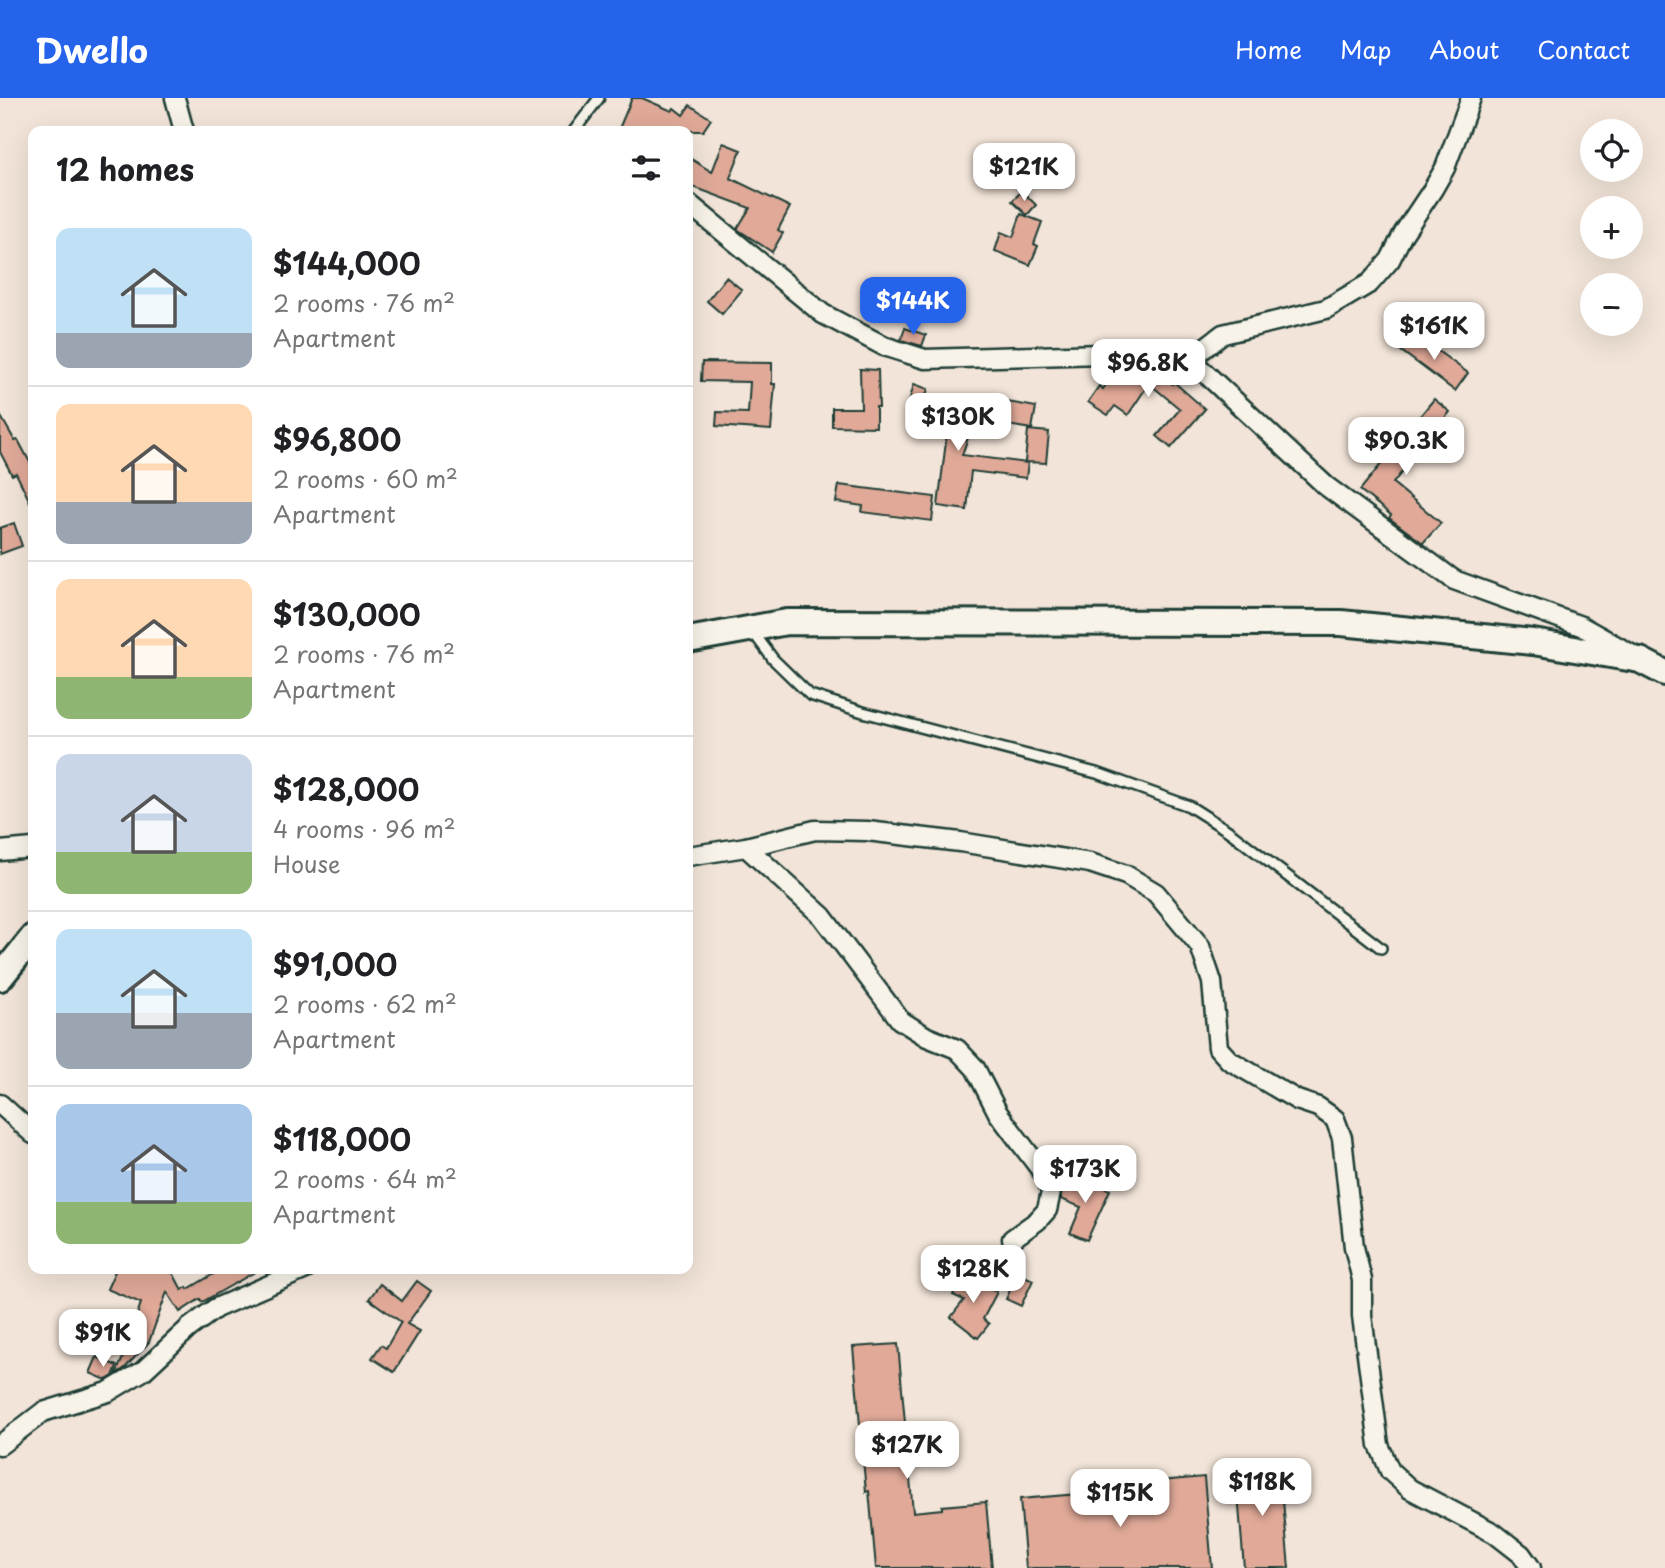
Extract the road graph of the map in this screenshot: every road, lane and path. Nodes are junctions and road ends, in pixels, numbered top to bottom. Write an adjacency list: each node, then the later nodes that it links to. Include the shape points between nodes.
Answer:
1 (175, 98): 4 (street)
2 (600, 98): 5 (lane)
3 (1471, 98): 7 (street, via 1445,168 1391,260 1370,283 1326,309 1223,334)
4 (183, 126)
5 (578, 126)
6 (693, 207): 7 (street, via 823,314 884,345 925,359 1171,352)
7 (1190, 359): 10 (street, via 1326,486 1454,580 1581,626)
8 (751, 628): 9 (main road); 10 (main road, via 787,622 1340,623 1533,642); 17 (lane, via 773,659 810,695 1100,774 1189,806)
9 (693, 639)
10 (1640, 660): 11 (main road)
11 (1665, 673)
12 (746, 847): 15 (street); 21 (street, via 822,916 900,1020 957,1049 975,1068 998,1113 1047,1178 1051,1192 1047,1210); 24 (street, via 815,830 867,831 1090,863 1126,875 1156,893 1200,946 1212,982 1217,1048 1229,1060 1335,1119 1342,1138 1362,1280 1362,1316 1379,1445 1390,1471 1410,1489 1494,1533)
13 (28, 848): 14 (street)
14 (0, 851)
15 (693, 855)
16 (28, 943): 18 (main road)
17 (1381, 948)
18 (0, 978)
19 (0, 1104): 20 (street)
20 (28, 1129)
21 (1012, 1239)
22 (294, 1274): 23 (street, via 216,1308 143,1371 108,1392 43,1412)
23 (0, 1445)
24 (1531, 1568)

